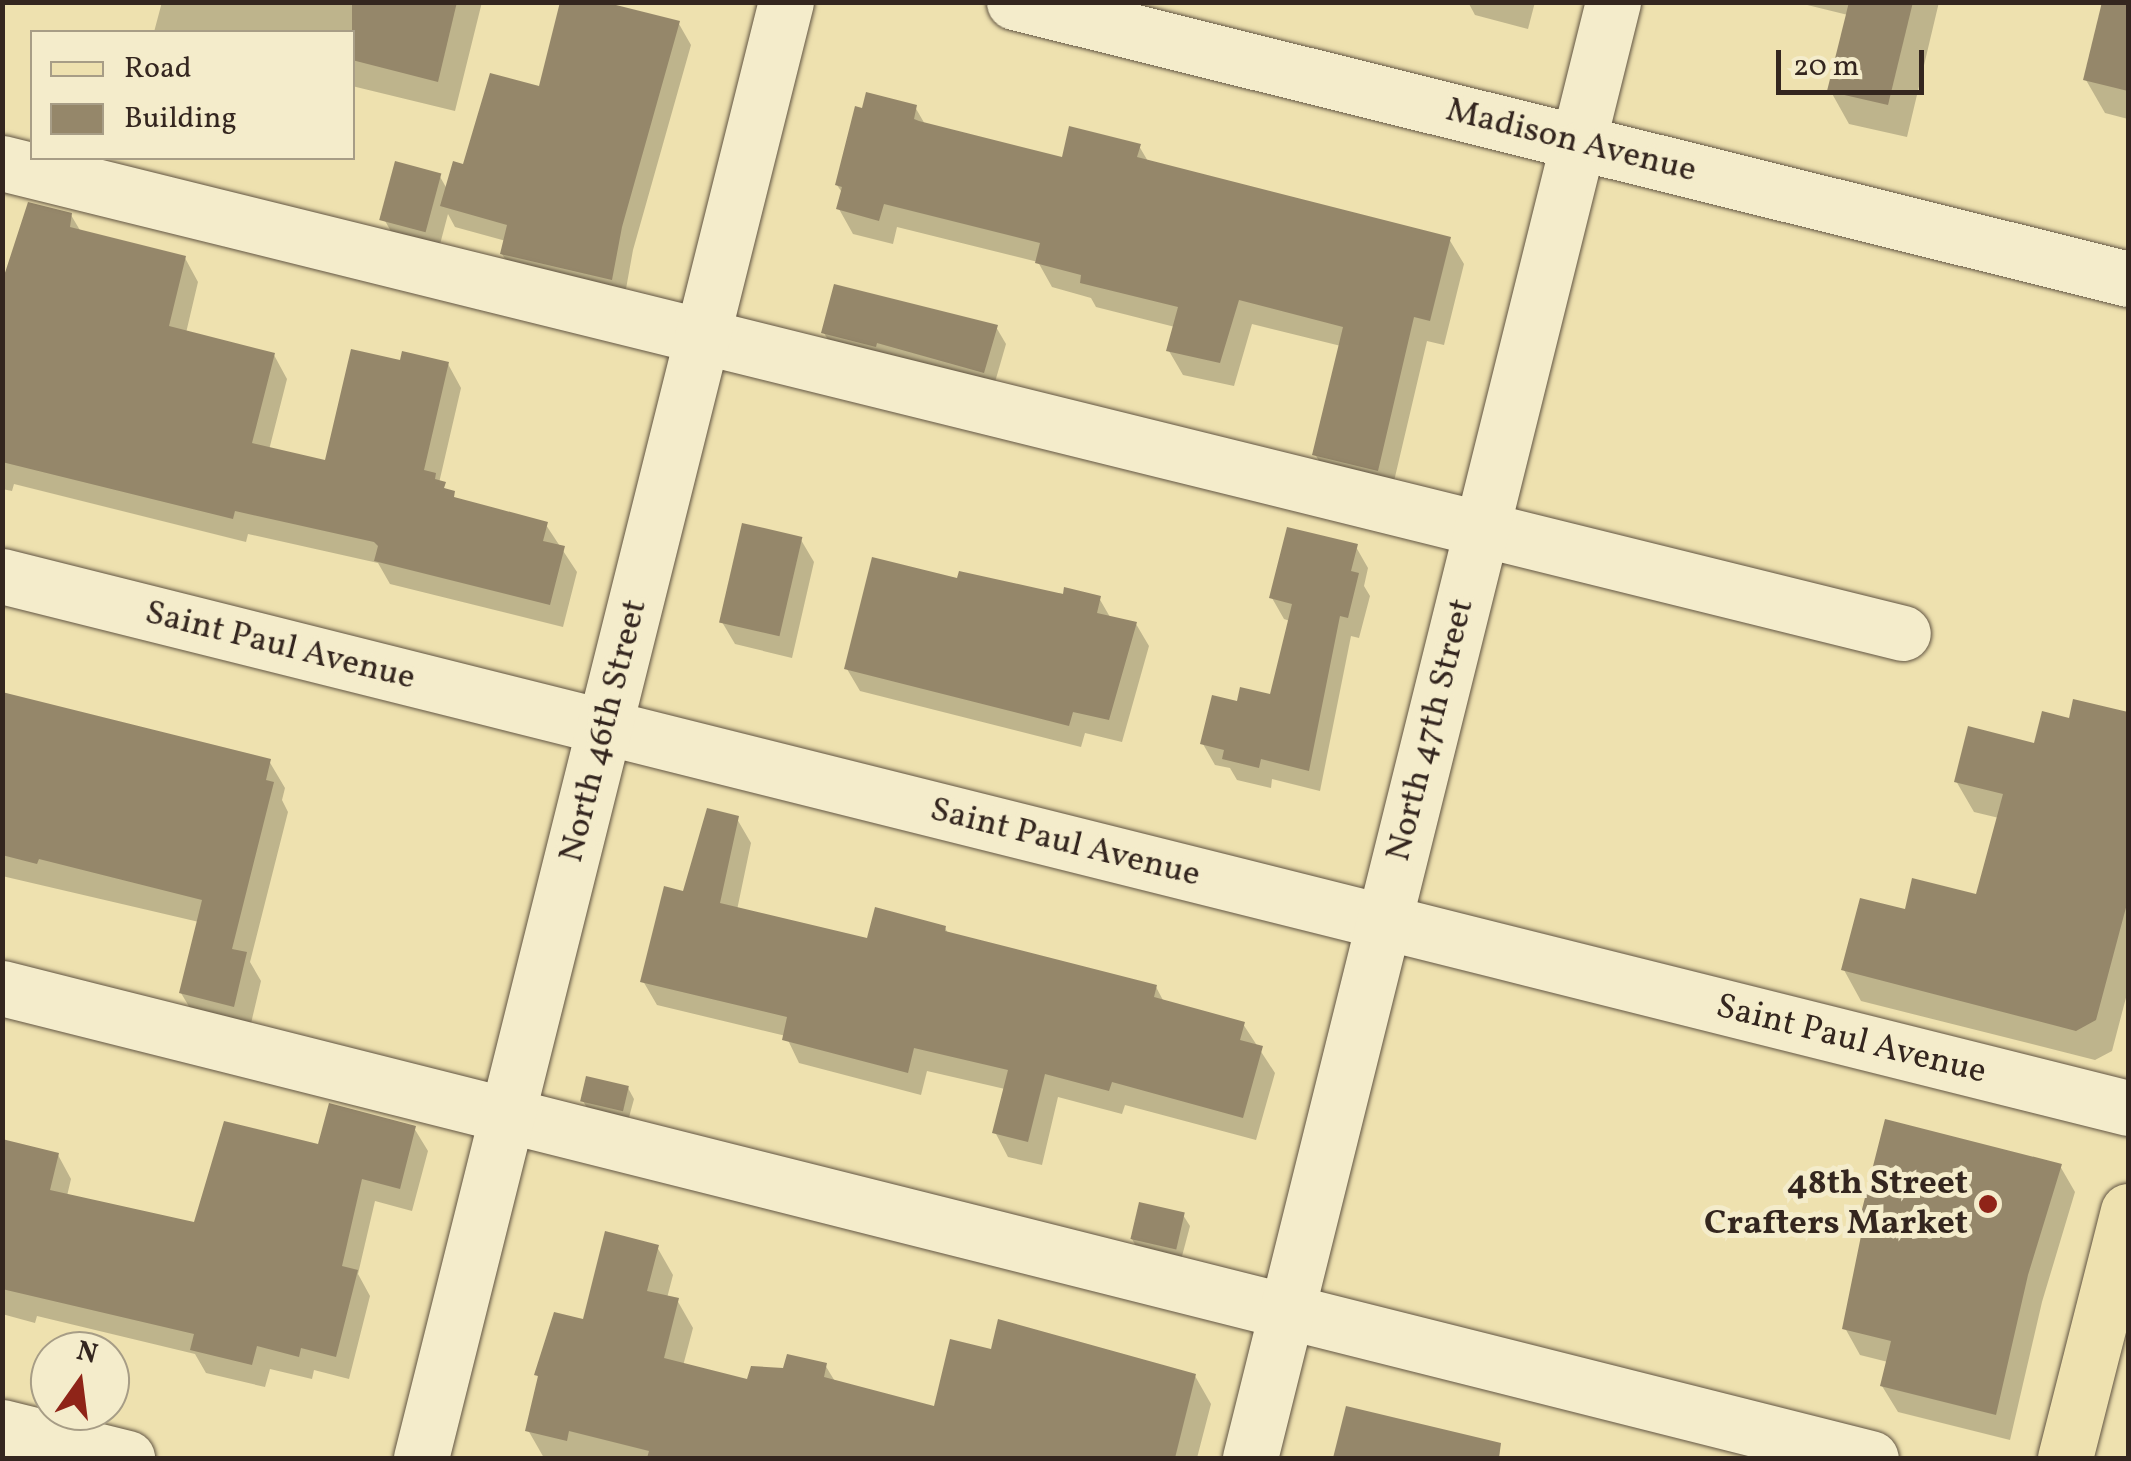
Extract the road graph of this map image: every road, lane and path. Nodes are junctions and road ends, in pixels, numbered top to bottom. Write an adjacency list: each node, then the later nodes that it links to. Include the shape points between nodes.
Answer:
1 (786, 2): 7 (street, North 46th Street)
2 (1014, 2): 4 (street, Madison Avenue)
3 (1613, 2): 4 (street, North 47th Street)
4 (1578, 143): 6 (street, Madison Avenue); 8 (street, North 47th Street)
5 (2, 163): 7 (street)
6 (2128, 279)
7 (702, 339): 8 (street); 11 (street, North 46th Street)
8 (1482, 529): 10 (street); 12 (street, North 47th Street)
9 (2, 576): 11 (street, Saint Paul Avenue)
10 (1903, 633)
11 (606, 727): 12 (street, Saint Paul Avenue); 15 (street, North 46th Street)
12 (1382, 923): 14 (street, Saint Paul Avenue); 17 (street, North 47th Street)
13 (2, 988): 15 (street)
14 (2128, 1108)
15 (508, 1114): 17 (street); 20 (street, North 46th Street)
16 (2128, 1211): 23 (main road)
17 (1287, 1310): 21 (street, North 47th Street); 22 (street)
18 (2, 1427): 19 (street)
19 (127, 1458)
20 (421, 1458)
21 (1250, 1458)
22 (1871, 1458)
23 (2066, 1458)

